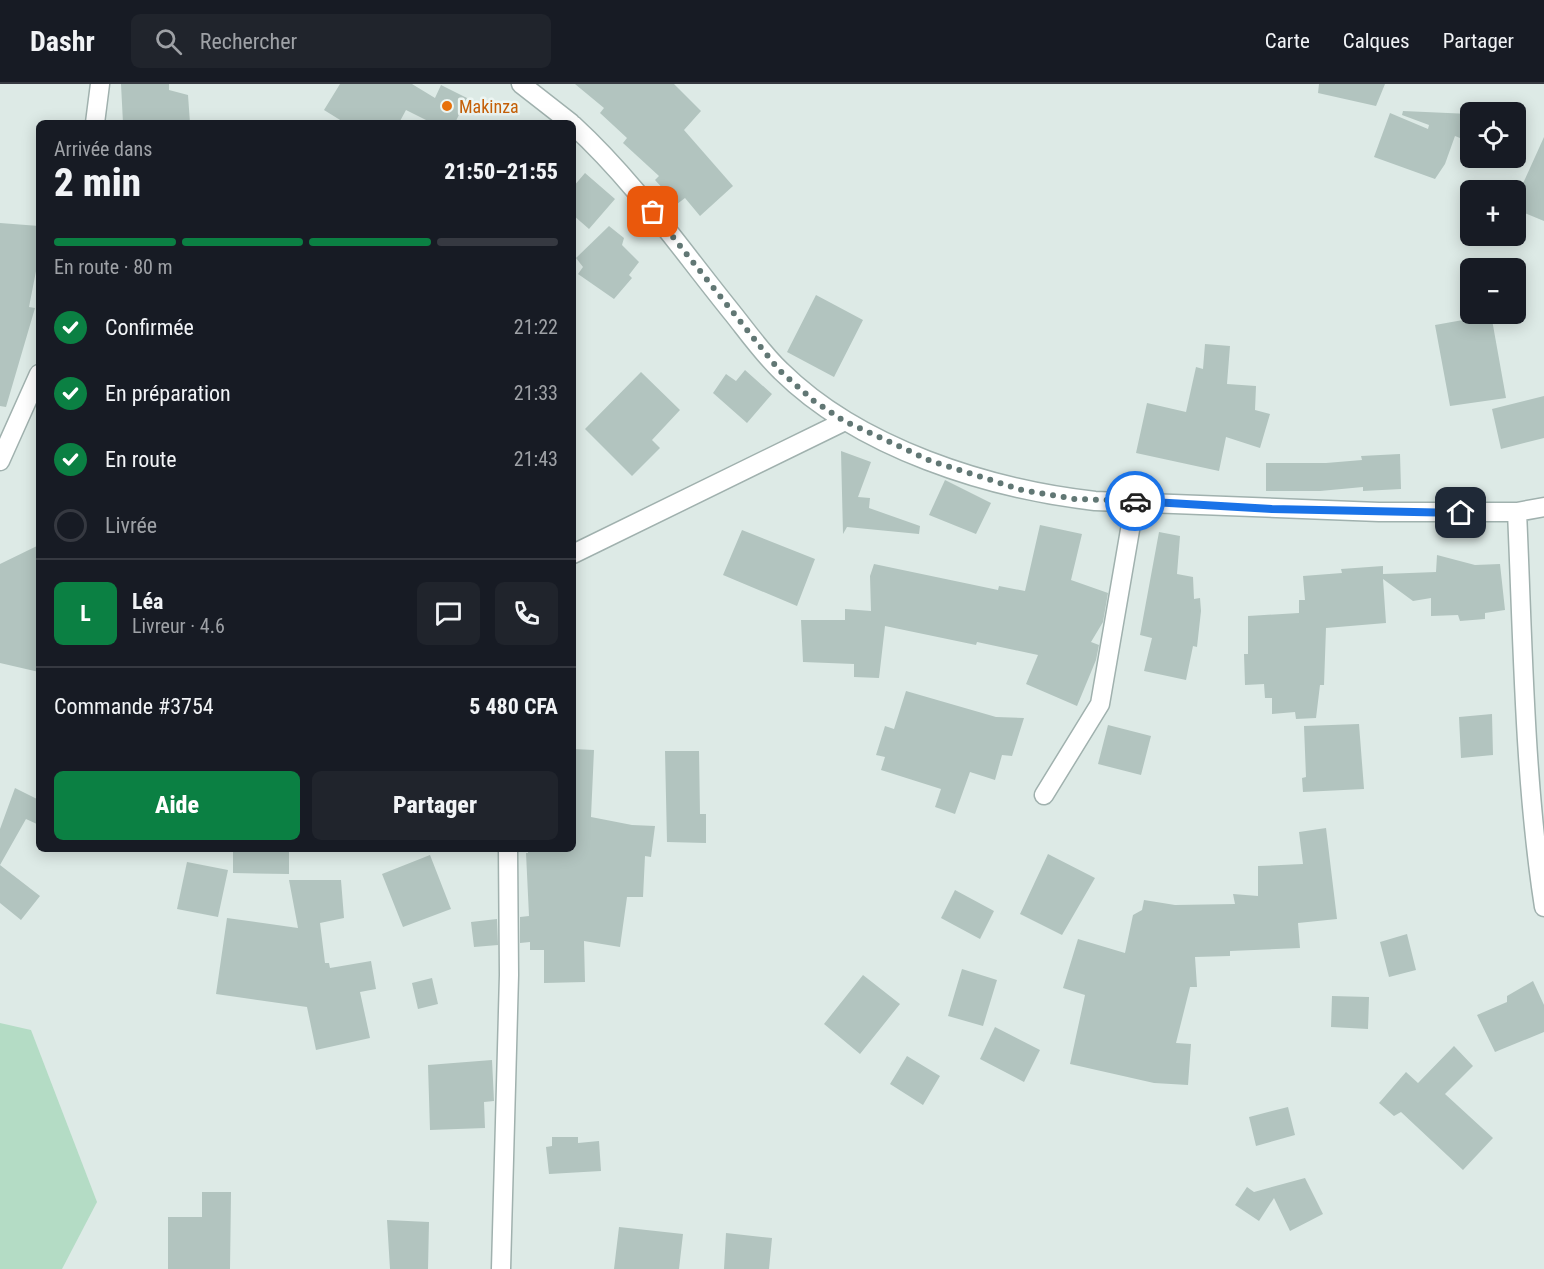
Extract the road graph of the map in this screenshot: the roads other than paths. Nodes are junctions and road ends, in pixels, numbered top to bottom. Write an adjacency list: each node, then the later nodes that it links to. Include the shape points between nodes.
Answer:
1 (100, 84): 3 (street)
2 (520, 84): 4 (street)
3 (95, 120)
4 (567, 120)
5 (576, 128): 7 (street, via 641,196 779,370)
6 (36, 381): 8 (street)
7 (844, 421): 9 (street, via 931,461 1022,490 1075,499); 12 (street)
8 (0, 461)
9 (1135, 501): 11 (street, via 1272,509); 13 (street, via 1100,704)
10 (1544, 507): 11 (street)
11 (1517, 512): 15 (street, via 1524,678)
12 (576, 553)
13 (1044, 795)
14 (508, 852): 16 (street)
15 (1544, 907)
16 (501, 1269)

